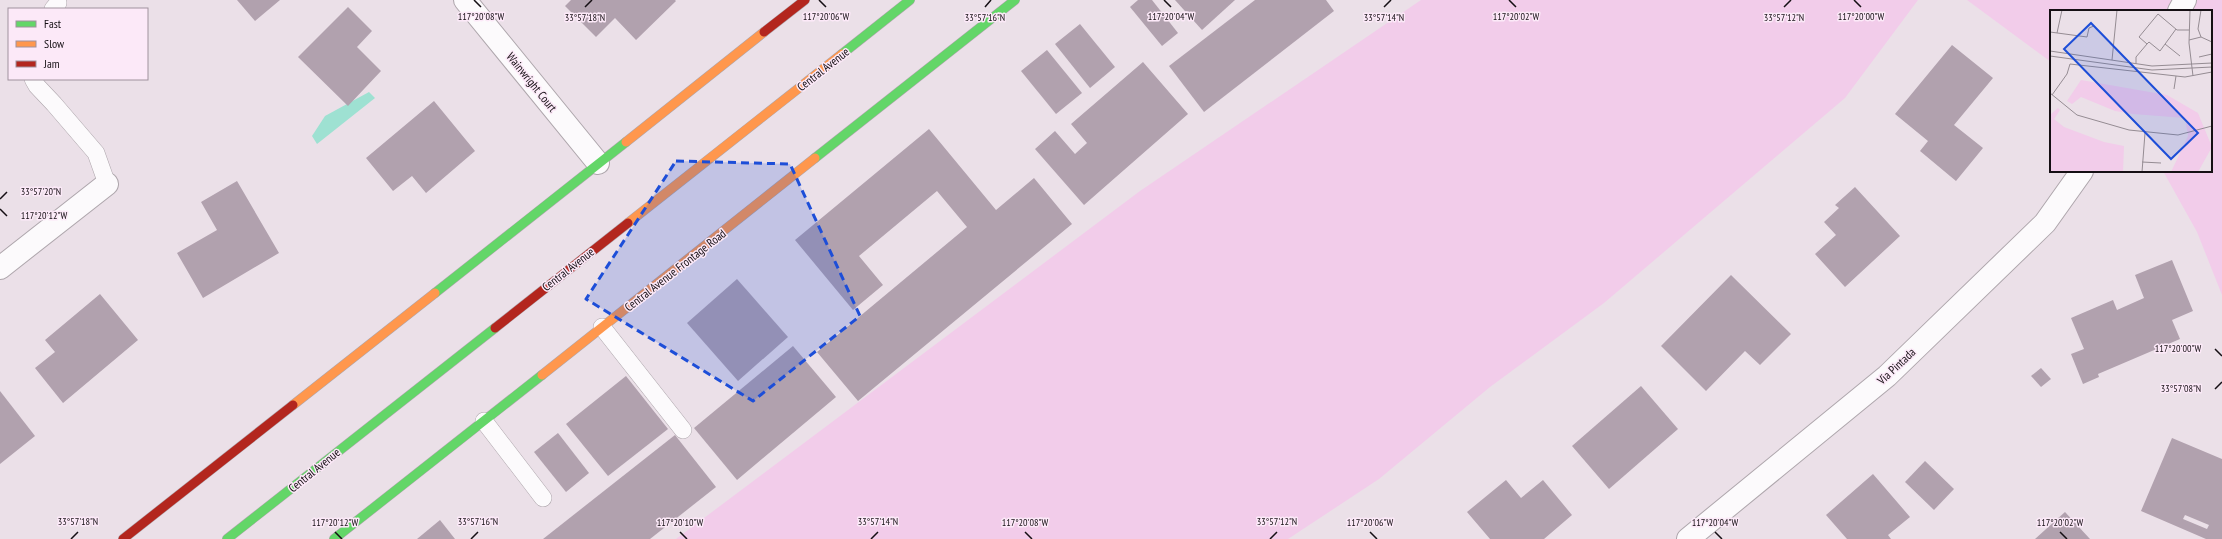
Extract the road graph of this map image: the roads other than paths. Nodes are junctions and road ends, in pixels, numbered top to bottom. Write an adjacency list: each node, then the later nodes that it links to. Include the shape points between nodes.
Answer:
1 (465, 0): 8 (street, Wainwright Court)
2 (805, 0): 8 (main road)
3 (910, 0): 17 (main road, Central Avenue)
4 (1015, 0): 12 (main road, Central Avenue Frontage Road)
5 (2185, 0): 6 (street)
6 (2180, 10)
7 (34, 80): 10 (lane, via 96,153)
8 (598, 163): 16 (main road)
9 (2081, 172): 19 (street, Via Pintada, via 2045,223 1887,376)
10 (106, 184): 11 (street)
11 (0, 268)
12 (602, 327): 13 (main road, Central Avenue Frontage Road); 14 (lane)
13 (484, 420): 15 (lane); 18 (main road, Central Avenue Frontage Road)
14 (683, 430)
15 (543, 498)
16 (123, 539)
17 (227, 539)
18 (334, 539)
19 (1688, 539)

